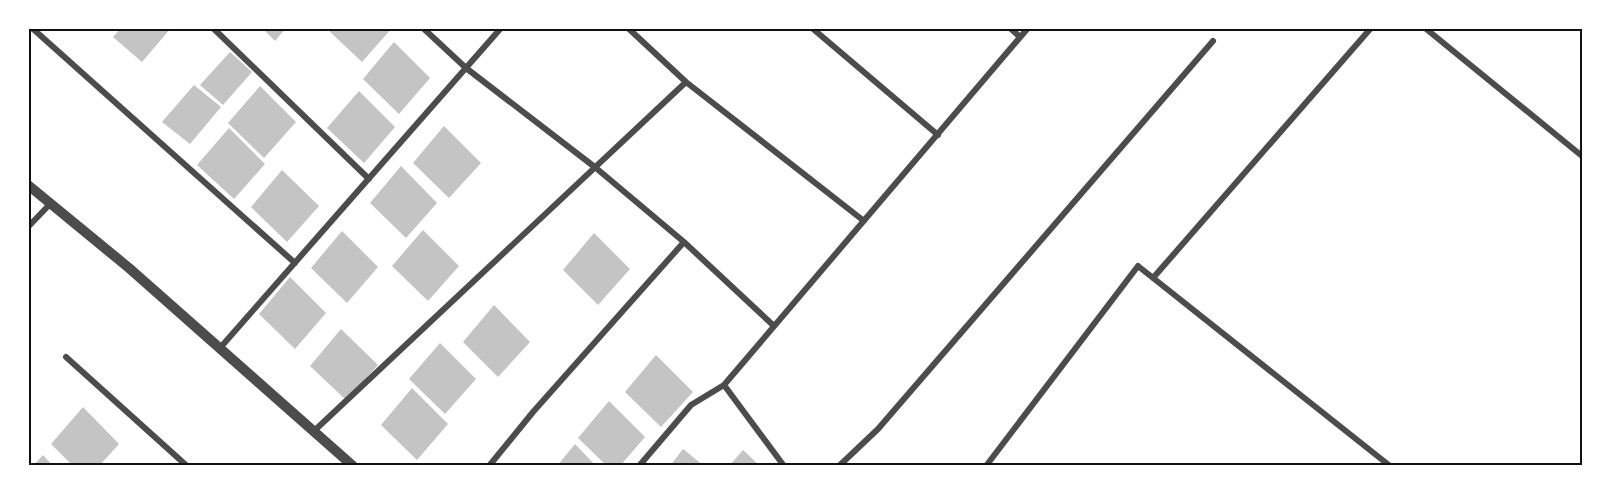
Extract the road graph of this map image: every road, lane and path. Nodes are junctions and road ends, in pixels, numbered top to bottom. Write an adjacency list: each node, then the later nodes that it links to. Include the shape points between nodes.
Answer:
1 (32, 28): 24 (street)
2 (213, 28): 18 (street)
3 (423, 28): 13 (street)
4 (501, 28): 13 (street)
5 (628, 28): 14 (street)
6 (812, 28): 15 (street)
7 (1010, 28): 11 (street)
8 (1028, 28): 11 (street)
9 (1371, 28): 25 (street)
10 (1425, 28): 16 (street)
11 (1020, 37): 15 (street)
12 (1213, 41): 36 (street, via 879,429)
13 (466, 68): 17 (street); 18 (street)
14 (686, 82): 17 (street); 21 (street)
15 (938, 135): 21 (street)
16 (1582, 156)
17 (596, 168): 23 (street); 30 (street)
18 (369, 180): 24 (street)
19 (28, 185): 20 (street)
20 (51, 203): 22 (street); 27 (street)
21 (864, 221): 26 (street)
22 (28, 227)
23 (684, 242): 26 (street); 33 (street)
24 (295, 263): 27 (street)
25 (1153, 278): 37 (street, via 1138,266); 38 (street)
26 (774, 326): 29 (street)
27 (220, 348): 30 (street)
28 (66, 357): 31 (street)
29 (724, 385): 34 (street, via 691,405); 35 (street)
30 (314, 430): 32 (street)
31 (187, 465)
32 (353, 465)
33 (489, 465)
34 (639, 465)
35 (784, 465)
36 (839, 465)
37 (986, 465)
38 (1390, 465)

